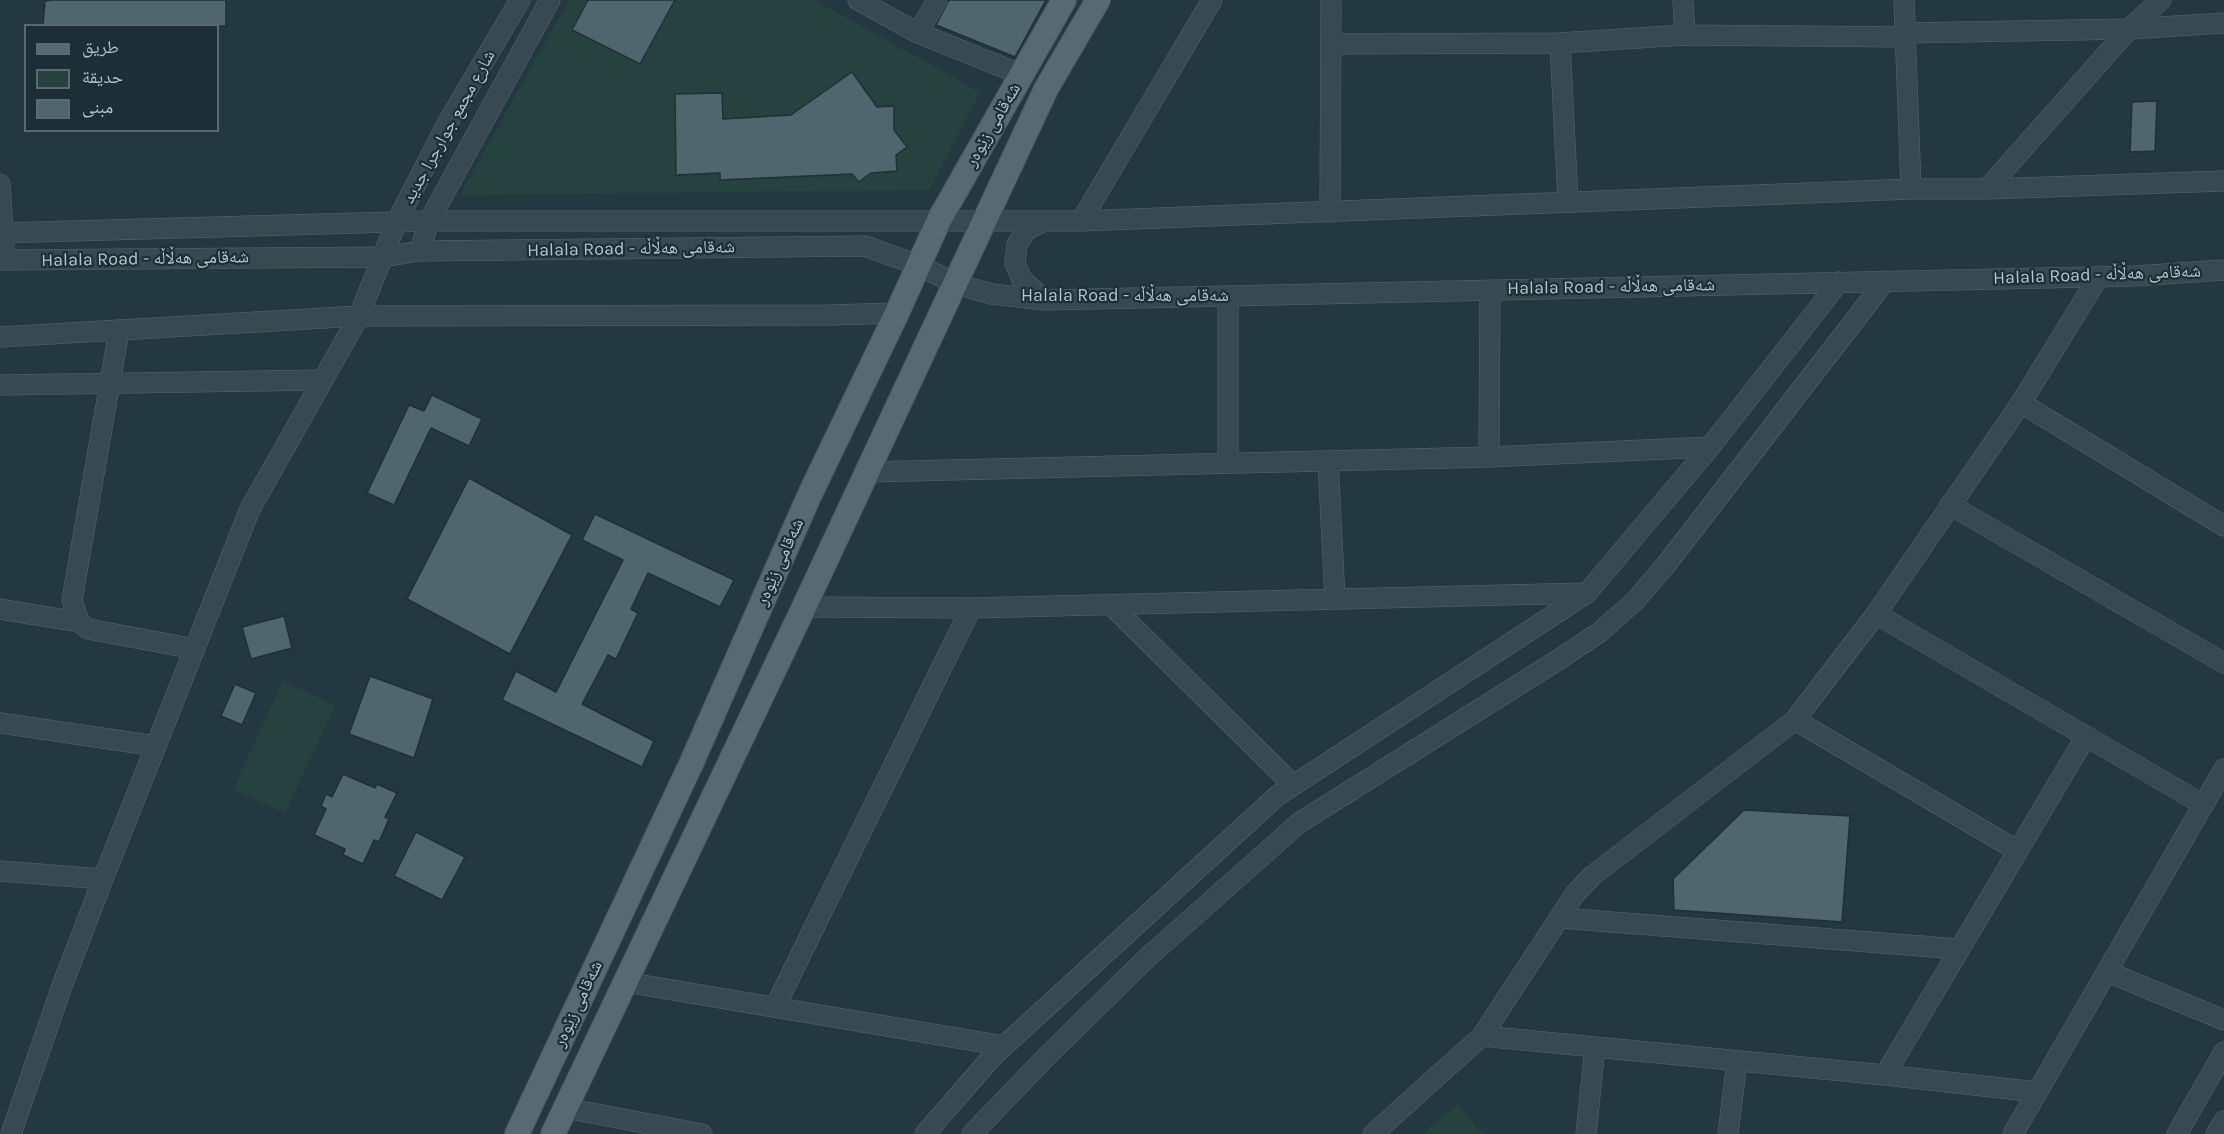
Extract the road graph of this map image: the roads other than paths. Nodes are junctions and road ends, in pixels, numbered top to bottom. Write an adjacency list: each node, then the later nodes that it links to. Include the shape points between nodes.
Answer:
1 (520, 0): 31 (street, شارع مجمع جوارجرا جديد, via 448,122)
2 (550, 0): 28 (street, شارع مجمع جوارجرا جديد)
3 (858, 0): 14 (street)
4 (937, 0): 14 (street)
5 (1064, 0): 19 (main road, شەقامی زێوەر)
6 (1098, 0): 27 (main road, شەقامی زێوەر, via 1046,89)
7 (1212, 0): 30 (street)
8 (1331, 0): 18 (street)
9 (1683, 0): 15 (street)
10 (1904, 0): 16 (street)
11 (2161, 0): 13 (street)
12 (2224, 23): 13 (street)
13 (2128, 29): 16 (street); 23 (street)
14 (918, 33): 19 (street)
15 (1684, 35): 16 (street); 17 (street)
16 (1904, 35): 22 (street)
17 (1560, 43): 18 (street); 24 (street)
18 (1332, 44): 25 (street)
19 (1022, 75): 26 (main road, شەقامی زێوەر)
20 (2224, 181): 23 (street, Halala Road - شەقامی هەڵاڵە)
21 (0, 184): 32 (street)
22 (1911, 189): 23 (street, Halala Road - شەقامی هەڵاڵە); 24 (street, Halala Road - شەقامی هەڵاڵە)
23 (1987, 189)
24 (1568, 202): 25 (street, Halala Road - شەقامی هەڵاڵە)
25 (1330, 212): 30 (street, Halala Road - شەقامی هەڵاڵە)
26 (939, 220): 27 (street, Halala Road - شەقامی هەڵاڵە); 28 (street, Halala Road - شەقامی هەڵاڵە); 36 (main road, شەقامی زێوەر)
27 (985, 220): 29 (street, Halala Road - شەقامی هەڵاڵە); 41 (main road, شەقامی زێوەر)
28 (429, 221): 31 (street, Halala Road - شەقامی هەڵاڵە); 33 (street, شارع مجمع جوارجرا جديد)
29 (1045, 221): 30 (street, Halala Road - شەقامی هەڵاڵە); 44 (street, via 1028,229 1017,244 1015,263 1022,280)
30 (1081, 221)
31 (396, 223): 32 (street, Halala Road - شەقامی هەڵاڵە); 34 (street, شارع مجمع جوارجرا جديد)
32 (2, 232): 35 (street)
33 (420, 251): 34 (street, Halala Road - شەقامی هەڵاڵە); 36 (street, Halala Road - شەقامی هەڵاڵە, via 865,246)
34 (383, 257): 35 (street, Halala Road - شەقامی هەڵاڵە); 46 (street, شارع مجمع جوارجرا جديد)
35 (3, 260)
36 (918, 265): 41 (street, Halala Road - شەقامی هەڵاڵە); 45 (main road, شەقامی زێوەر)
37 (2224, 270): 38 (street, Halala Road - شەقامی هەڵاڵە)
38 (2099, 276): 39 (street, Halala Road - شەقامی هەڵاڵە); 52 (street)
39 (1885, 281): 40 (street, Halala Road - شەقامی هەڵاڵە); 83 (street, via 1635,601 1600,632 1558,660 1299,824)
40 (1839, 282): 42 (street, Halala Road - شەقامی هەڵاڵە); 53 (street)
41 (954, 283): 44 (street, Halala Road - شەقامی هەڵاڵە, via 992,294); 57 (main road, شەقامی زێوەر)
42 (1490, 290): 43 (street, Halala Road - شەقامی هەڵاڵە); 54 (street)
43 (1228, 297): 44 (street, Halala Road - شەقامی هەڵاڵە); 56 (street)
44 (1045, 300)
45 (897, 313): 46 (street); 98 (main road, شەقامی زێوەر)
46 (359, 316): 47 (street); 49 (street, شارع مجمع جوارجرا جديد)
47 (118, 331): 48 (street); 50 (street)
48 (0, 337)
49 (323, 380): 50 (street); 68 (street, شارع مجمع جوارجرا جديد, via 250,509)
50 (110, 383): 51 (street); 67 (street, via 72,600)
51 (0, 385)
52 (2021, 403): 58 (street); 59 (street)
53 (1710, 447): 54 (street); 60 (street)
54 (1489, 457): 55 (street)
55 (1328, 461): 56 (street); 61 (street)
56 (1228, 463): 57 (street)
57 (867, 472): 63 (main road, شەقامی زێوەر)
58 (1950, 505): 66 (street); 69 (street)
59 (2224, 526)
60 (1587, 593): 61 (street); 75 (street)
61 (1335, 599): 62 (street)
62 (1110, 604): 64 (street); 75 (street)
63 (804, 607): 64 (street); 85 (main road, شەقامی زێوەر)
64 (971, 608): 86 (street)
65 (0, 609): 67 (street)
66 (1876, 614): 70 (street); 72 (street)
67 (79, 622): 68 (street, via 87,629)
68 (195, 649): 73 (street, شارع مجمع جوارجرا جديد)
69 (2224, 663)
70 (1795, 720): 77 (street); 80 (street, via 1592,876)
71 (0, 723): 73 (street)
72 (2086, 736): 76 (street); 77 (street)
73 (156, 746): 79 (street, شارع مجمع جوارجرا جديد)
74 (2224, 769): 76 (street)
75 (1293, 785): 81 (street, via 1276,796)
76 (2204, 805): 84 (street)
77 (2018, 851): 82 (street)
78 (0, 871): 79 (street)
79 (103, 879): 97 (street, شارع مجمع جوارجرا جديد)
80 (1560, 918): 82 (street); 88 (street)
81 (1128, 932): 83 (street); 89 (street)
82 (1959, 950): 93 (street)
83 (1148, 957): 102 (street)
84 (2108, 972): 87 (street); 94 (street)
85 (626, 982): 86 (street); 95 (main road, شەقامی زێوەر)
86 (775, 1007): 89 (street)
87 (2224, 1020)
88 (1482, 1036): 90 (street); 103 (street)
89 (1004, 1046): 101 (street)
90 (1595, 1047): 92 (street); 104 (street)
91 (2224, 1052): 107 (street)
92 (1737, 1061): 93 (street); 105 (street)
93 (1885, 1075): 94 (street)
94 (2037, 1092): 106 (street)
95 (565, 1108): 99 (main road, شەقامی زێوەر); 100 (street)
96 (2224, 1121): 108 (street)
97 (11, 1134)
98 (517, 1134)
99 (553, 1134)
100 (702, 1134)
101 (925, 1134)
102 (972, 1134)
103 (1373, 1134)
104 (1586, 1134)
105 (1728, 1134)
106 (2013, 1134)
107 (2177, 1134)
108 (2216, 1134)

